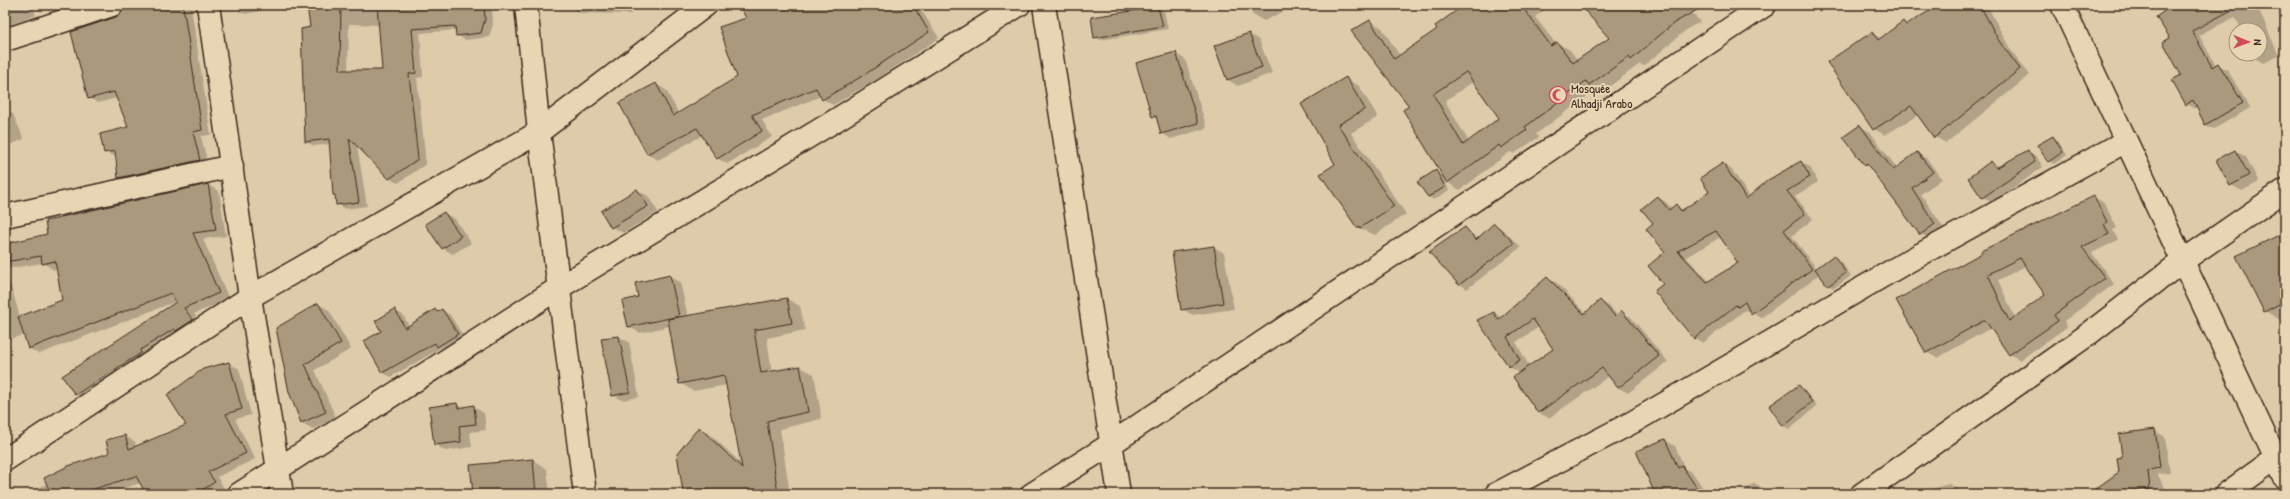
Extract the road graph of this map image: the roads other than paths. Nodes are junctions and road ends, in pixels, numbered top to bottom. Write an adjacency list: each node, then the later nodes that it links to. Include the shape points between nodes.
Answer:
1 (112, 5): 9 (street)
2 (208, 5): 12 (street)
3 (526, 5): 10 (street)
4 (706, 5): 10 (street)
5 (1019, 5): 16 (street, via 836,120)
6 (1044, 5): 18 (street)
7 (1765, 5): 18 (street)
8 (2062, 5): 11 (street)
9 (5, 40)
10 (539, 132): 16 (street); 17 (street)
11 (2126, 141): 15 (street); 28 (street, via 1905,263 1633,422)
12 (232, 166): 14 (street); 17 (street)
13 (2285, 190): 15 (street)
14 (5, 216)
15 (2184, 260): 19 (street); 29 (street, via 2086,336)
16 (560, 286): 21 (street); 25 (street)
17 (250, 297): 20 (street); 21 (street)
18 (1111, 444): 26 (street); 27 (street)
19 (2276, 458): 22 (street); 30 (street)
20 (5, 460)
21 (279, 469): 23 (street); 24 (street)
22 (2285, 478)
23 (239, 494)
24 (282, 494)
25 (585, 494)
26 (1032, 494)
27 (1119, 494)
28 (1496, 494)
29 (1862, 494)
30 (2226, 494)

